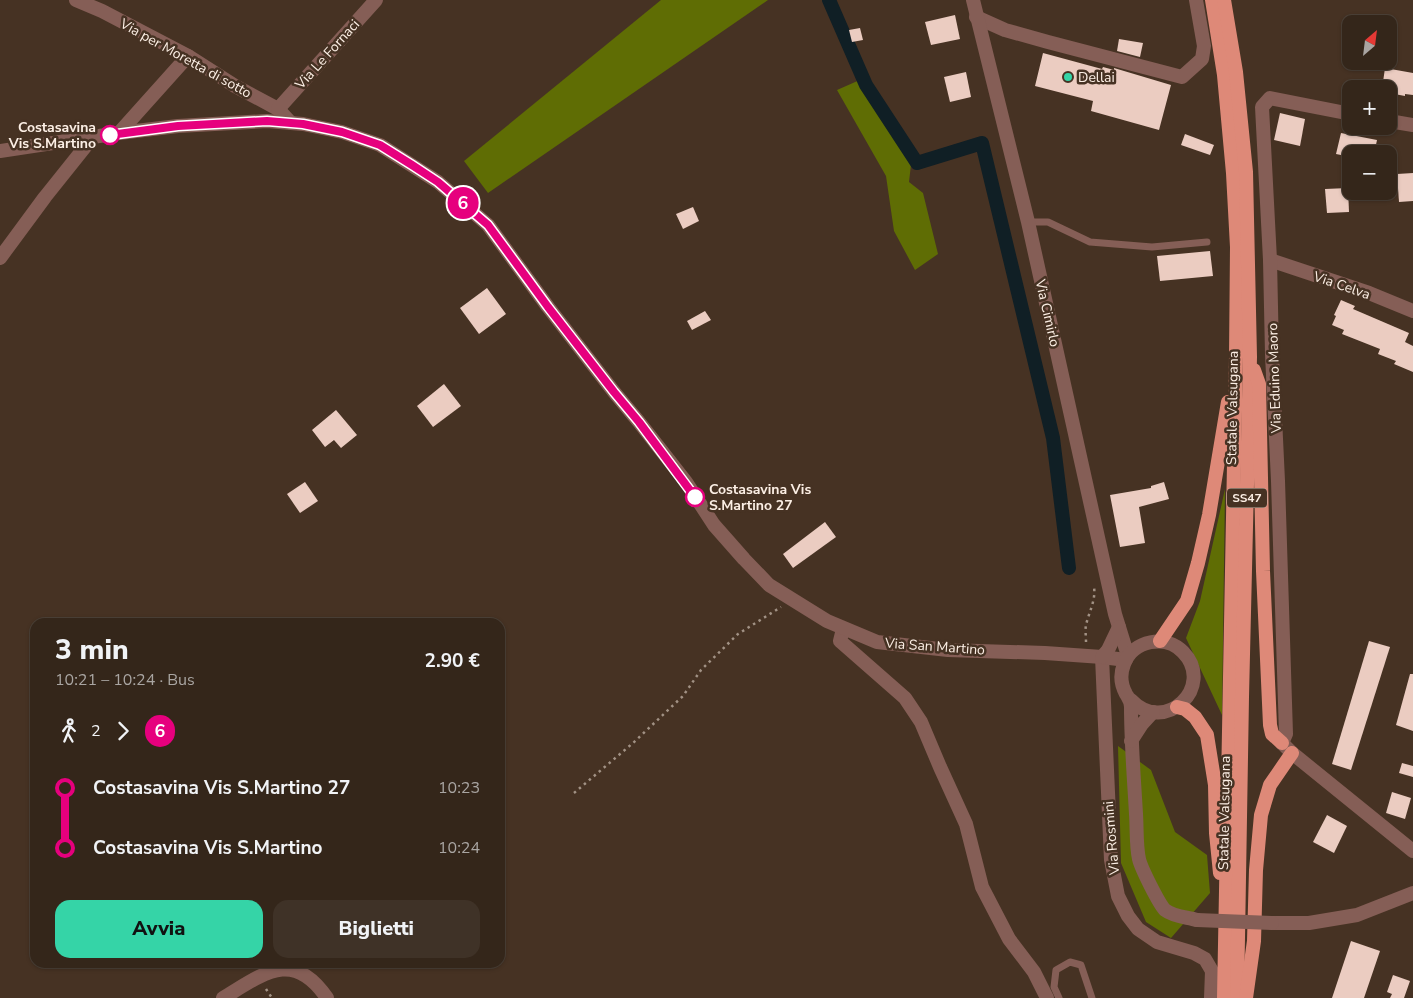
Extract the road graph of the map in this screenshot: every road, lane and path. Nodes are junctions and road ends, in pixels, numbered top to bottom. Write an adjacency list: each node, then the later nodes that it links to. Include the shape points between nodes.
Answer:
1 (76, 0): 8 (street, Via per Moretta di sotto)
2 (376, 0): 9 (street, Via Le Fornaci)
3 (973, 0): 7 (street, Via Cimirlo)
4 (1196, 0): 7 (street, via 1204,46 1202,59 1182,77 1005,30)
5 (1212, 0): 22 (highway, Statale Valsugana / SS47, via 1224,75 1233,173)
6 (1224, 0): 22 (highway, Statale Valsugana / SS47, via 1236,72 1246,172)
7 (976, 17): 17 (street, Via Cimirlo)
8 (188, 56): 9 (street, Via per Moretta di sotto); 14 (street)
9 (278, 109): 12 (street, Via per Moretta di sotto)
10 (1342, 112): 20 (street, Via Eduino Maoro, via 1270,98 1262,108)
11 (1397, 122): 13 (street)
12 (291, 123): 14 (street, Via San Martino, via 267,121 178,126); 23 (street, Via San Martino, via 342,132 380,145 438,182 488,225 548,307 686,482 714,525 769,585)
13 (1413, 125)
14 (119, 133): 15 (street, Via San Martino)
15 (93, 137): 16 (street, Via San Martino); 19 (street)
16 (0, 151)
17 (1028, 222): 18 (lane, via 1048,222 1090,242 1152,247); 24 (street, Via Cimirlo)
18 (1207, 242)
19 (0, 258)
20 (1270, 260): 21 (street, Via Celva); 34 (street, Via Eduino Maoro)
21 (1413, 311)
22 (1243, 357): 26 (highway, via 1187,601); 34 (highway, via 1259,384 1270,725 1272,734); 38 (highway, Statale Valsugana / SS47); 46 (highway, Statale Valsugana / SS47)
23 (793, 600): 25 (street, Via San Martino); 35 (path, via 738,634 701,670 683,696)
24 (1119, 627): 27 (street); 28 (street); 29 (street, Via Cimirlo)
25 (843, 629): 28 (street, Via San Martino, via 877,642 901,645); 41 (street, via 840,641 905,698 921,722 966,824 982,887 1008,939 1034,972)
26 (1160, 641): 27 (street); 31 (street, via 1182,650 1192,668 1190,692)
27 (1140, 646): 29 (street)
28 (1102, 657): 29 (street); 44 (street, Via Rosmini, via 1110,860 1118,896 1138,929 1156,942 1205,959 1212,971)
29 (1125, 662): 30 (street, via 1123,687)
30 (1131, 700): 32 (street); 33 (street)
31 (1177, 707): 32 (street, via 1168,712); 38 (highway, via 1195,717 1207,735 1215,785 1219,866)
32 (1153, 712): 33 (street)
33 (1131, 741): 37 (street, bridge, via 1139,860 1159,903 1174,915 1197,920 1309,923 1357,915)
34 (1287, 748): 36 (street); 47 (highway, via 1261,815 1254,941)
35 (574, 793)
36 (1413, 851)
37 (1413, 892)
38 (1227, 908): 45 (highway, Statale Valsugana / SS47)
39 (324, 993): 40 (street, via 305,975 286,968 259,976)
40 (223, 998)
41 (1048, 998)
42 (1059, 998): 43 (lane, via 1054,987 1056,970 1070,962 1081,965)
43 (1092, 998)
44 (1211, 998)
45 (1224, 998)
46 (1237, 998)
47 (1246, 998)

